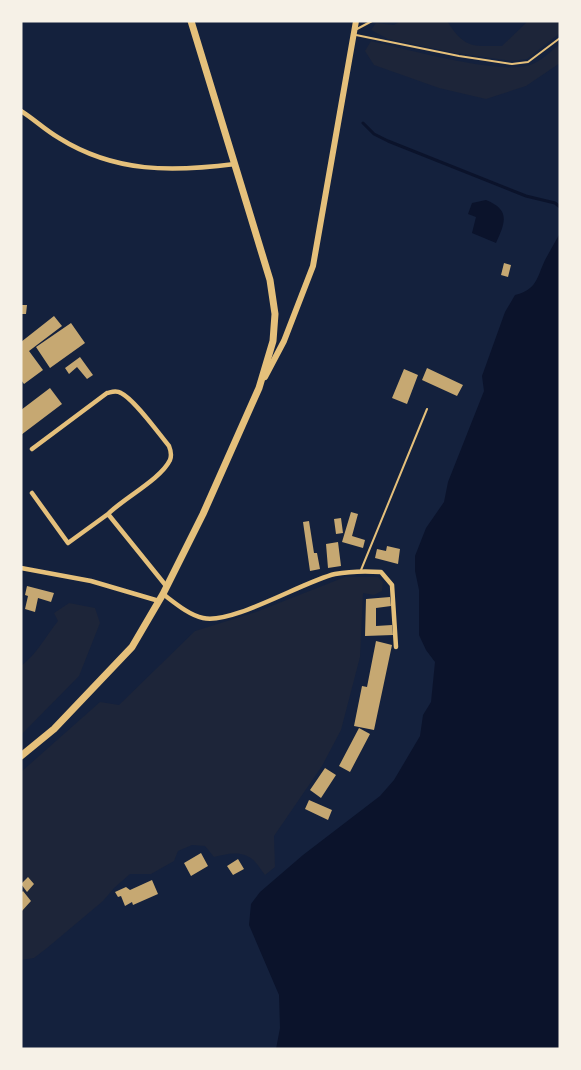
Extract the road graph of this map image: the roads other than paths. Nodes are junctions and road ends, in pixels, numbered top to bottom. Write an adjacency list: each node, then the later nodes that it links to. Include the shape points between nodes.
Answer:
1 (190, 21): 7 (main road)
2 (356, 21): 4 (main road)
3 (372, 21): 4 (lane)
4 (354, 32): 5 (lane, via 512,64 528,62); 8 (main road, via 313,266 284,341)
5 (560, 38)
6 (21, 111): 7 (street, via 59,139 102,159 132,167 164,170)
7 (235, 164): 8 (main road, via 270,280 275,314 273,341)
8 (259, 388): 15 (main road)
9 (427, 409): 14 (lane)
10 (32, 449): 12 (street, via 107,393 123,393 172,452 162,471)
11 (32, 494): 12 (street, via 68,543)
12 (108, 514): 15 (street)
13 (21, 568): 15 (street)
14 (361, 571): 15 (street, via 333,575 226,617 211,619 194,614); 16 (street, via 381,572 392,585)
15 (163, 594): 17 (main road, via 132,647 54,729)
16 (396, 647)
17 (21, 756)

